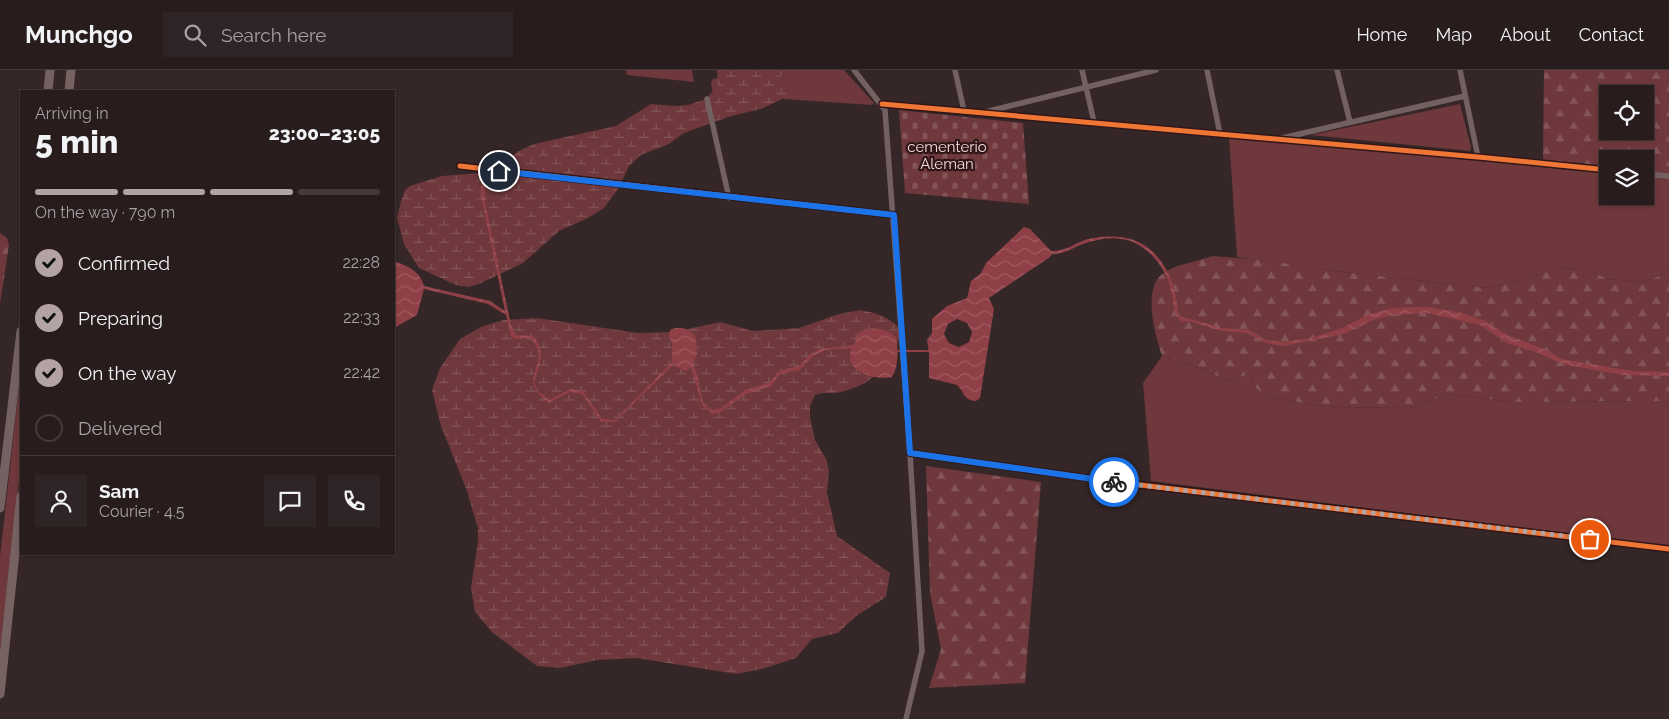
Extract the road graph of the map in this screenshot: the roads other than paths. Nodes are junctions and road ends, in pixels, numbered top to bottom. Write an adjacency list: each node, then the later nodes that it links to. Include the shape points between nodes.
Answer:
1 (50, 70): 11 (main road)
2 (71, 70): 12 (street)
3 (854, 70): 15 (street)
4 (955, 70): 16 (street)
5 (1082, 70): 10 (street)
6 (1156, 70): 10 (street)
7 (1206, 70): 20 (street)
8 (1337, 70): 19 (street)
9 (1460, 70): 13 (street)
10 (1086, 87): 17 (street); 18 (street)
11 (48, 90)
12 (68, 90)
13 (1465, 96): 19 (street); 22 (street)
14 (707, 99): 27 (street)
15 (882, 104): 16 (street); 28 (street)
16 (964, 110): 17 (street)
17 (984, 113): 18 (street)
18 (1094, 122): 20 (street)
19 (1350, 122): 21 (street)
20 (1220, 134): 21 (street)
21 (1277, 139): 22 (street)
22 (1478, 157): 24 (street)
23 (460, 166): 27 (street)
24 (1599, 169)
25 (1654, 175): 26 (street)
26 (1669, 176)
27 (729, 198): 28 (street)
28 (894, 215): 30 (street)
29 (20, 339): 32 (main road)
30 (910, 453): 33 (street, via 1116,482); 35 (street, via 922,651)
31 (20, 505): 34 (street)
32 (0, 508)
33 (1669, 549)
34 (0, 694)
35 (906, 719)

